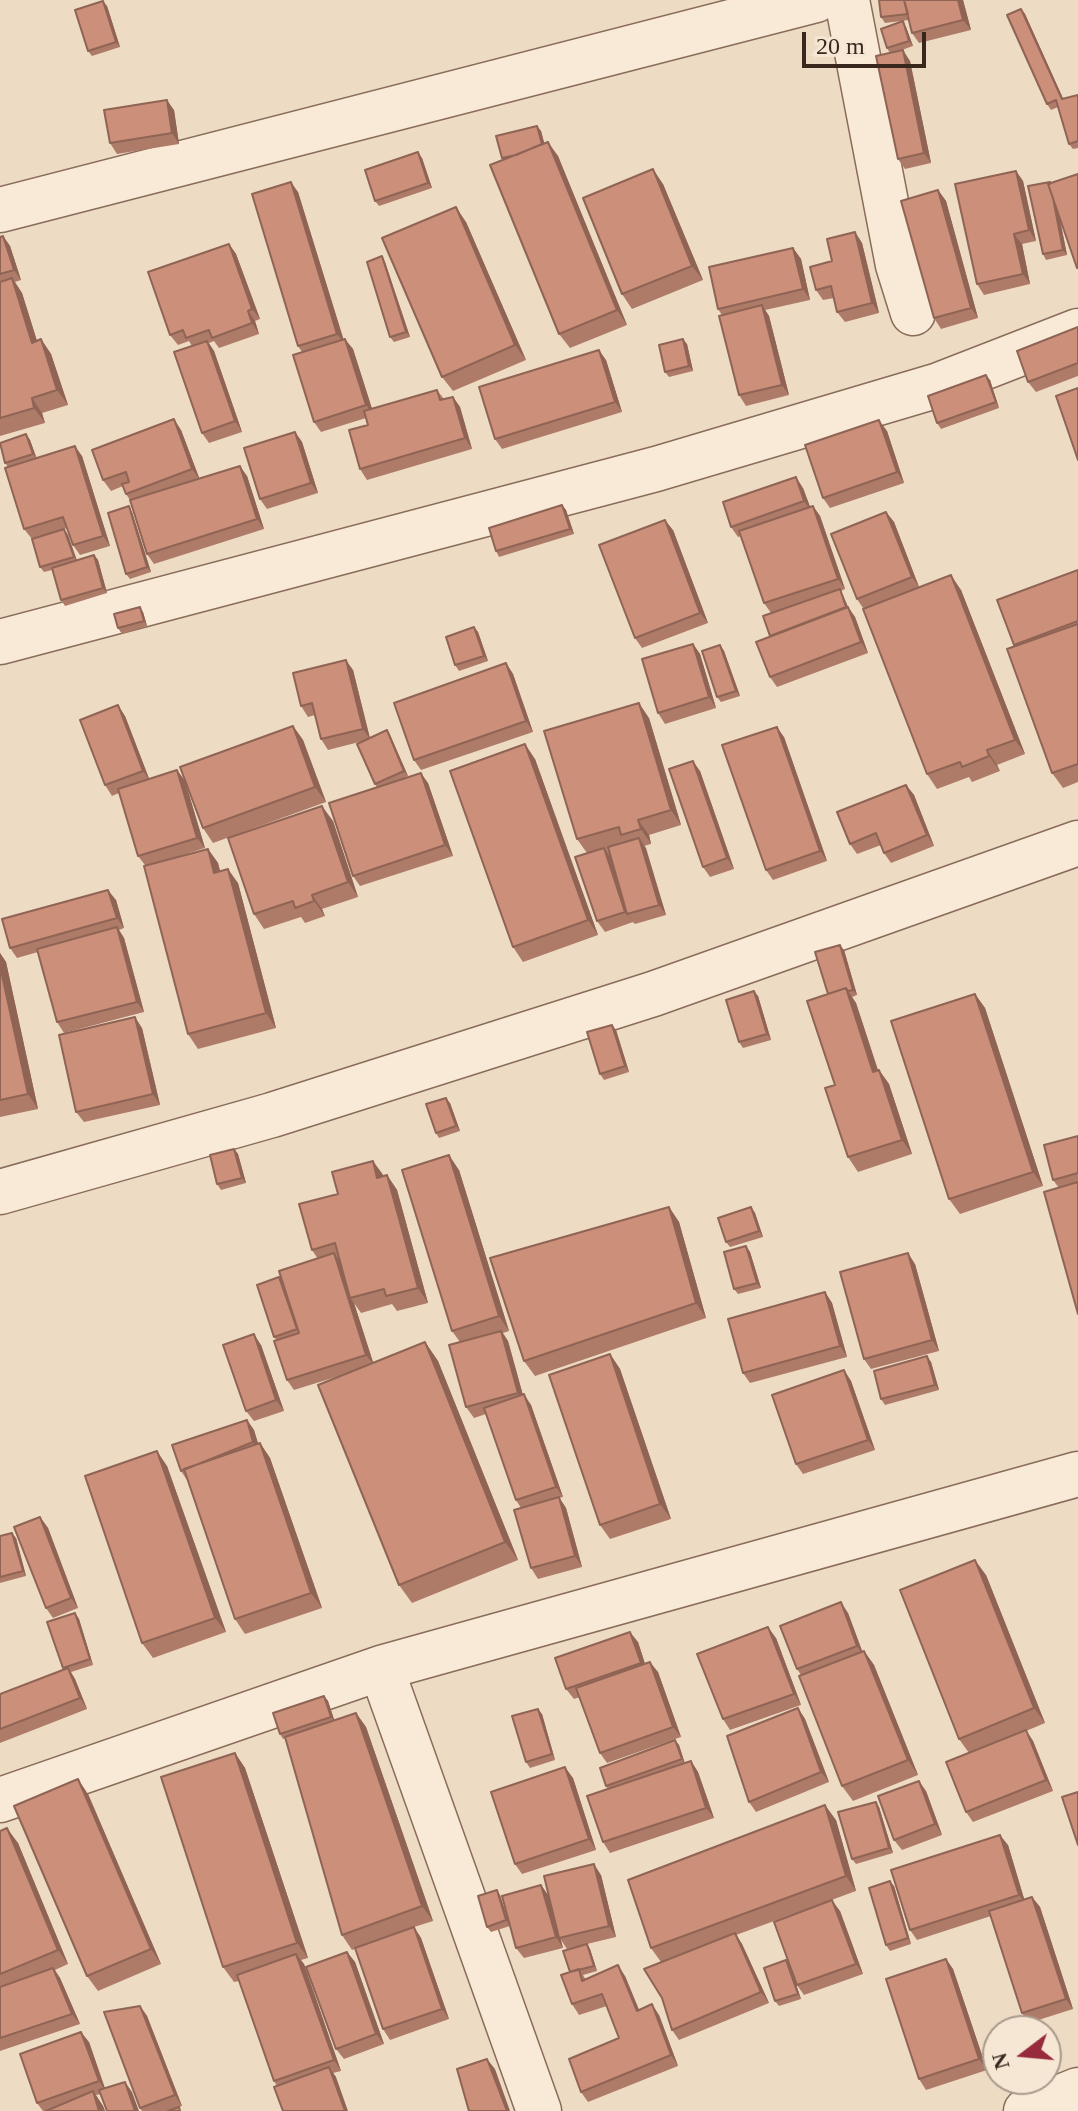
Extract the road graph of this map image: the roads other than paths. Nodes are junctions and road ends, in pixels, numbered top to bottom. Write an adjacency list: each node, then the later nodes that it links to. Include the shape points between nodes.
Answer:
1 (816, 0): 3 (street)
2 (847, 0): 4 (street, via 898,265)
3 (0, 210)
4 (913, 313)
5 (1078, 331): 6 (street, via 939,385 656,469)
6 (0, 642)
7 (1078, 843): 8 (street, via 638,999 272,1115)
8 (0, 1192)
9 (1078, 1474): 10 (street)
10 (381, 1668): 11 (street); 13 (street)
11 (0, 1800)
12 (1078, 2090): 14 (street)
13 (539, 2111)
14 (1026, 2111)

